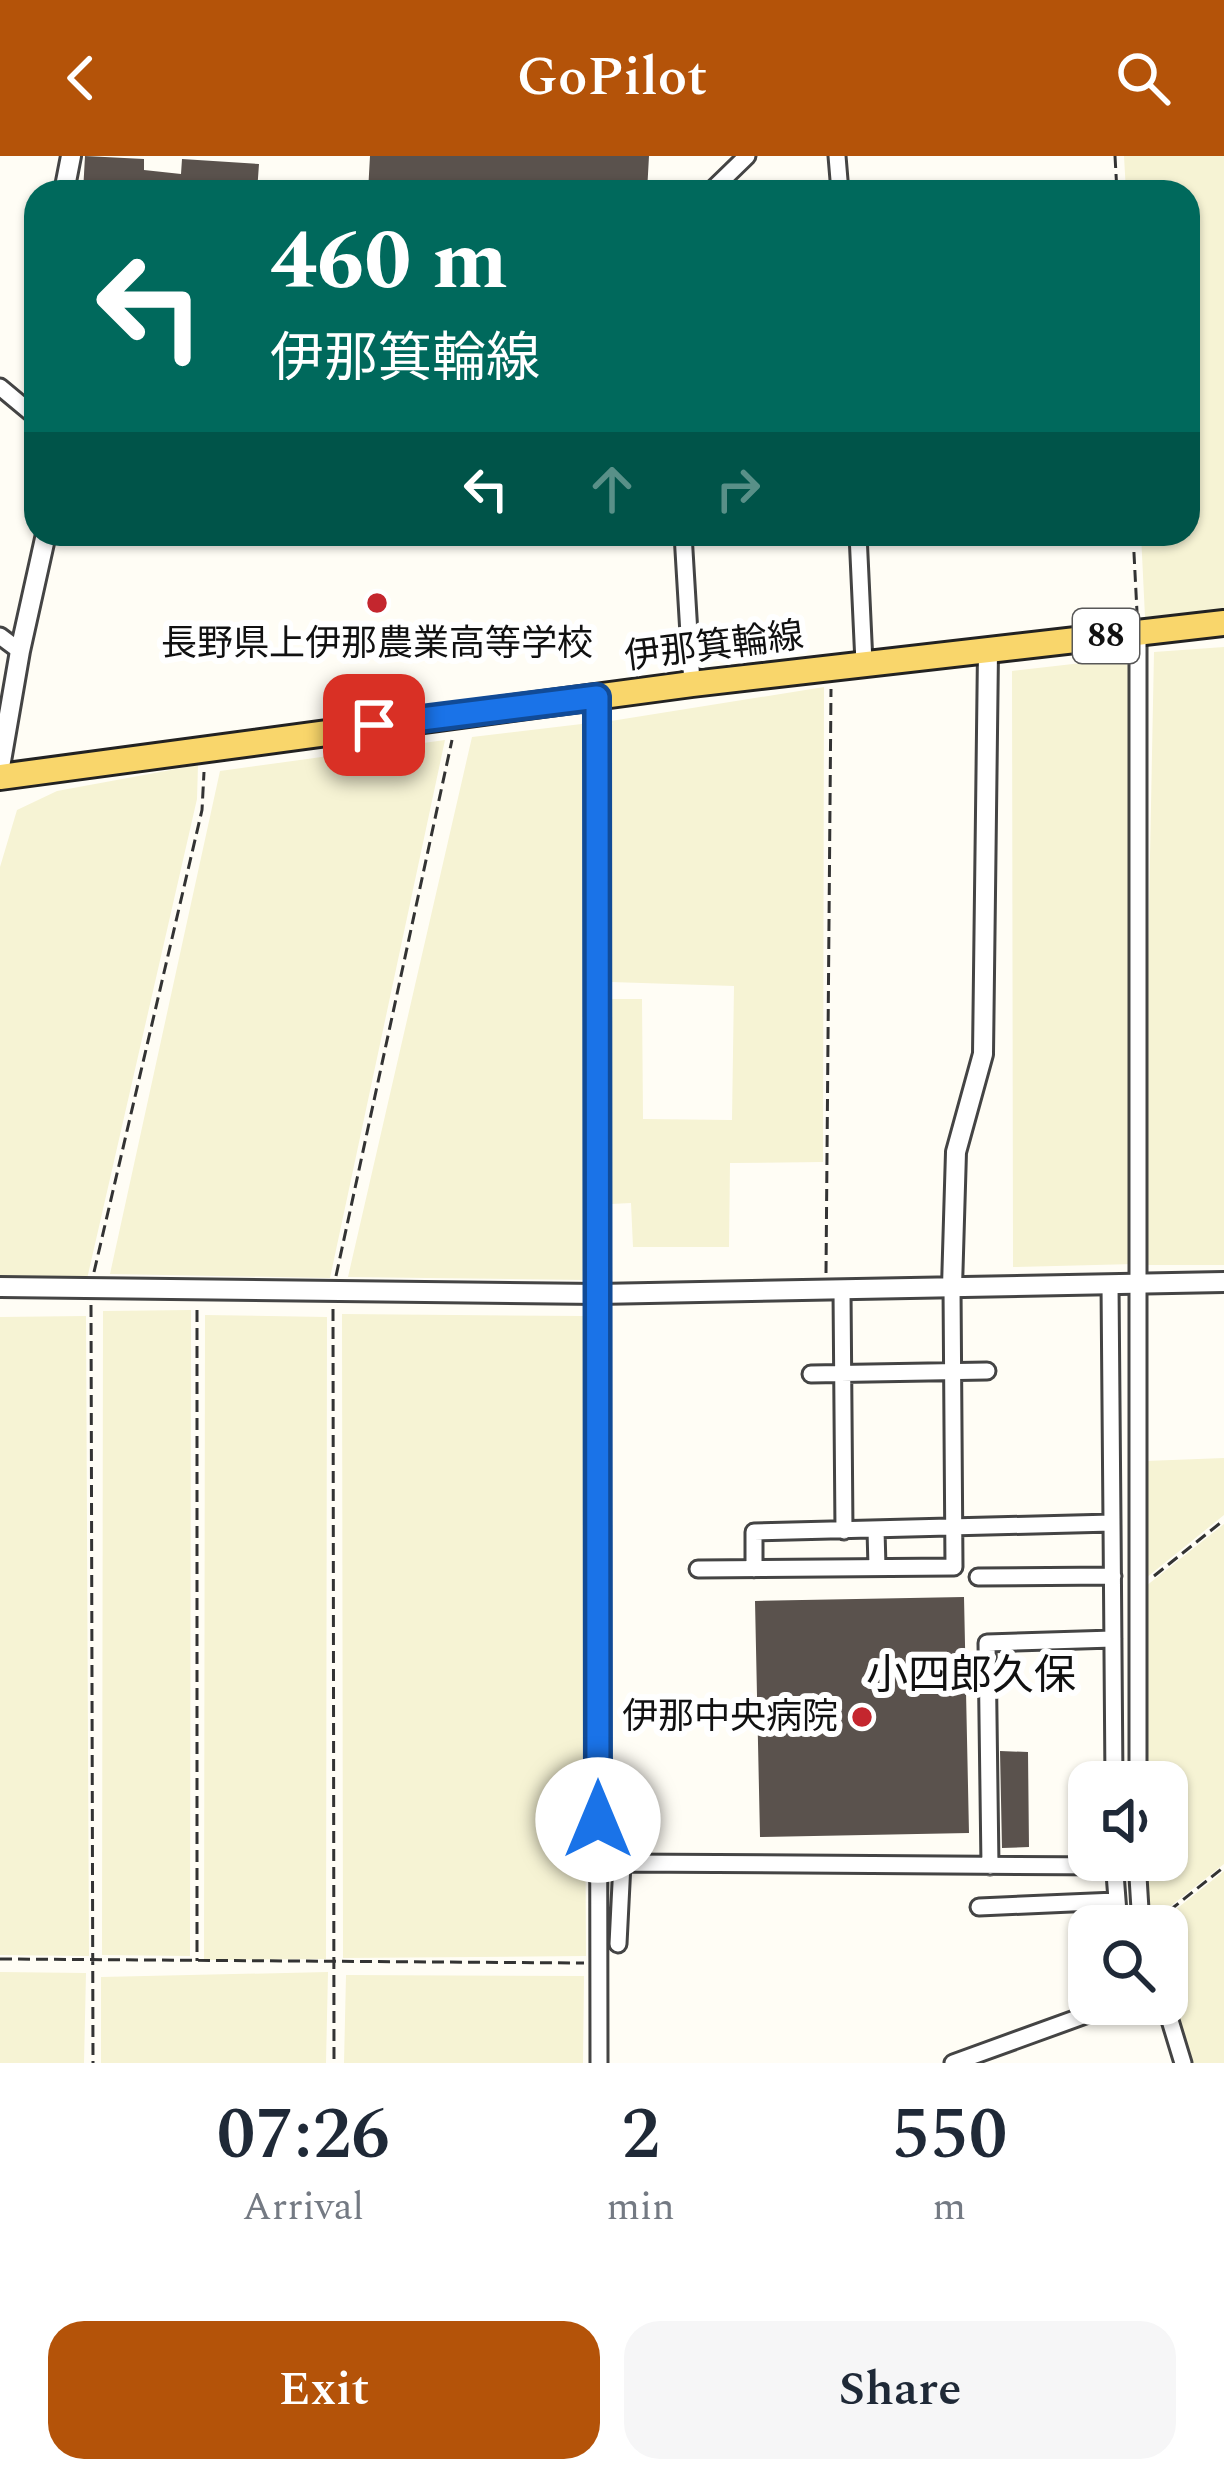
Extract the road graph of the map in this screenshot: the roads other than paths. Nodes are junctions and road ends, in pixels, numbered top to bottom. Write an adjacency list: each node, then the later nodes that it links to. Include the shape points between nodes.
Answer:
1 (748, 156): 2 (street)
2 (723, 180)
3 (0, 387): 4 (street)
4 (24, 407)
5 (43, 546): 11 (street)
6 (684, 546): 14 (street)
7 (859, 546): 13 (street)
8 (1224, 623): 9 (main road, 伊那箕輪線 / 88)
9 (1138, 632): 12 (main road, 伊那箕輪線 / 88); 20 (street)
10 (0, 636): 11 (street)
11 (20, 651): 16 (street)
12 (988, 652): 13 (main road, 伊那箕輪線 / 88); 22 (street, via 983,1054 956,1152)
13 (865, 663): 14 (main road, 伊那箕輪線 / 88)
14 (692, 684): 15 (main road, 伊那箕輪線 / 88)
15 (597, 697): 17 (main road, 伊那箕輪線 / 88); 24 (street)
16 (0, 767)
17 (0, 776)
18 (1224, 1282): 20 (street)
19 (1110, 1284): 20 (street); 22 (street); 29 (street)
20 (1138, 1284): 40 (street)
21 (0, 1287): 24 (street)
22 (952, 1287): 23 (street); 26 (street)
23 (834, 1291): 24 (street); 28 (street)
24 (598, 1294): 50 (street)
25 (987, 1371): 26 (street)
26 (952, 1372): 28 (street); 30 (street)
27 (812, 1374): 28 (street)
28 (843, 1374): 32 (street)
29 (1112, 1523): 30 (street); 36 (street)
30 (952, 1529): 31 (street); 33 (street, via 954,1567)
31 (876, 1530): 32 (street); 33 (street)
32 (844, 1531): 35 (street, via 754,1532)
33 (877, 1568): 35 (street)
34 (698, 1569): 35 (street)
35 (754, 1569)
36 (1113, 1576): 37 (street); 38 (street)
37 (978, 1577)
38 (1113, 1639): 39 (street); 42 (street, via 987,1643)
39 (1114, 1761)
40 (1138, 1761)
41 (1068, 1864): 42 (street)
42 (990, 1866): 47 (street, via 622,1863)
43 (1115, 1881): 44 (street)
44 (1116, 1901): 45 (street); 46 (street)
45 (1116, 1905)
46 (979, 1907)
47 (618, 1944)
48 (1068, 2021): 51 (street)
49 (1171, 2025): 52 (street)
50 (599, 2063)
51 (953, 2063)
52 (1183, 2063)

